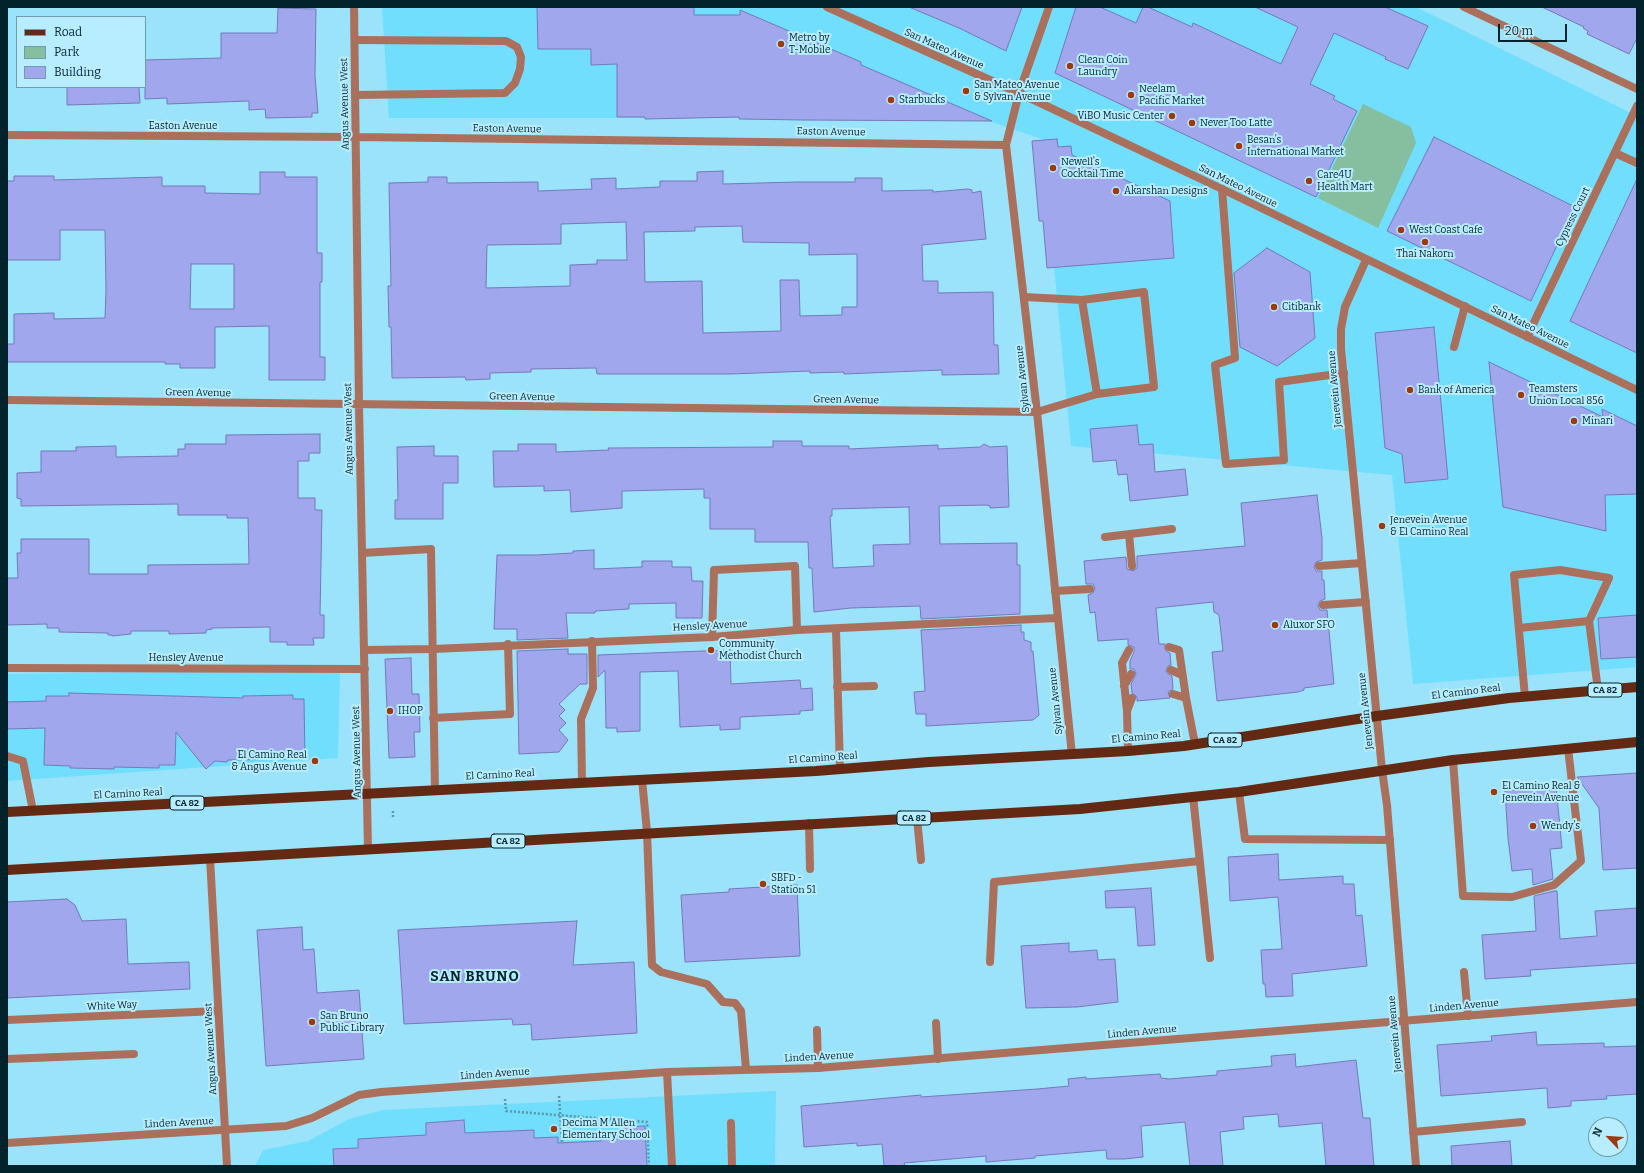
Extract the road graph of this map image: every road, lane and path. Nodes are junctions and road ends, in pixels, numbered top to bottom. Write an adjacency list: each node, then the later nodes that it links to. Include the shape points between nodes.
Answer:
1 (354, 7): 5 (street, Angus Avenue West)
2 (827, 7): 7 (street, San Mateo Avenue)
3 (1049, 7): 7 (street, Sylvan Avenue)
4 (1464, 7): 6 (street)
5 (355, 40): 8 (street, Angus Avenue West); 8 (street, via 506,41 517,47 521,57 515,83 505,93)
6 (1637, 89)
7 (1019, 93): 12 (street, Sylvan Avenue); 15 (street, San Mateo Avenue)
8 (355, 95): 11 (street, Angus Avenue West)
9 (1637, 106): 13 (street, Cypress Court)
10 (7, 135): 11 (street, Easton Avenue)
11 (356, 137): 12 (street, Easton Avenue); 26 (street, Angus Avenue West)
12 (1006, 144): 17 (street, Sylvan Avenue)
13 (1615, 153): 14 (street); 20 (street, Cypress Court)
14 (1637, 163)
15 (1222, 189): 16 (street, San Mateo Avenue); 22 (street, via 1235,358 1215,365 1226,464 1284,460 1279,382)
16 (1366, 260): 19 (street, San Mateo Avenue); 22 (street, Jenevein Avenue, via 1345,307 1341,329)
17 (1024, 296): 18 (street); 27 (street, Sylvan Avenue)
18 (1082, 300): 24 (street); 24 (street, Green Avenue, via 1144,292 1154,387)
19 (1465, 306): 20 (street, San Mateo Avenue); 21 (street)
20 (1527, 337): 23 (street, San Mateo Avenue)
21 (1454, 347)
22 (1344, 373): 32 (street, Jenevein Avenue)
23 (1637, 390)
24 (1096, 394): 27 (street, Green Avenue)
25 (7, 400): 26 (street, Green Avenue)
26 (358, 405): 27 (street, Green Avenue); 31 (street, Angus Avenue West)
27 (1037, 412): 36 (street, Sylvan Avenue)
28 (1172, 530): 29 (street)
29 (1129, 534): 30 (street); 33 (street)
30 (1105, 537)
31 (362, 553): 48 (street, via 430,548); 49 (street, Angus Avenue West)
32 (1362, 563): 34 (street); 37 (street, Jenevein Avenue)
33 (1132, 566)
34 (1319, 566)
35 (1090, 589): 36 (street)
36 (1054, 591): 39 (street, Sylvan Avenue)
37 (1366, 602): 38 (street); 66 (street, Jenevein Avenue)
38 (1323, 605)
39 (1057, 618): 43 (street, Hensley Avenue); 72 (street, Sylvan Avenue)
40 (1589, 621): 41 (street); 41 (street, via 1609,578 1560,570 1514,574); 60 (street)
41 (1519, 628): 62 (street)
42 (797, 630): 43 (street, Hensley Avenue); 44 (street, Hensley Avenue); 44 (street, via 795,566 714,570)
43 (836, 630): 58 (street)
44 (712, 637): 45 (street, Hensley Avenue)
45 (592, 640): 46 (street, Hensley Avenue); 78 (street, via 593,688 581,719)
46 (508, 644): 48 (street, Hensley Avenue); 67 (street, via 510,714)
47 (1169, 647): 55 (street, via 1179,650)
48 (433, 649): 49 (street, Hensley Avenue); 67 (street)
49 (364, 650): 52 (street, Angus Avenue West)
50 (1129, 650): 57 (street, via 1122,664)
51 (7, 668): 52 (street, Hensley Avenue)
52 (365, 669): 81 (street, Angus Avenue West)
53 (1171, 670): 55 (street)
54 (1131, 674): 57 (street)
55 (1182, 675): 64 (street)
56 (874, 686): 58 (street)
57 (1124, 686): 65 (street)
58 (837, 687): 75 (street)
59 (1637, 687): 60 (main road, El Camino Real / CA 82)
60 (1598, 690): 62 (main road, El Camino Real / CA 82)
61 (1173, 694): 64 (street)
62 (1525, 697): 66 (main road, El Camino Real / CA 82)
63 (1132, 698): 65 (street)
64 (1186, 698): 69 (street)
65 (1126, 711): 71 (street)
66 (1377, 716): 69 (main road, El Camino Real / CA 82); 76 (street, Jenevein Avenue)
67 (433, 718): 79 (street)
68 (1637, 742): 70 (main road, CA 82)
69 (1195, 744): 71 (main road, El Camino Real / CA 82)
70 (1568, 748): 74 (main road, CA 82); 74 (street, via 1581,861 1554,885 1512,897 1463,896)
71 (1128, 751): 72 (main road, El Camino Real / CA 82)
72 (1072, 755): 75 (main road, El Camino Real / CA 82)
73 (7, 756): 83 (street, via 23,761)
74 (1453, 760): 76 (main road, CA 82)
75 (840, 769): 77 (main road, El Camino Real / CA 82)
76 (1382, 770): 80 (main road, CA 82); 90 (street, Jenevein Avenue)
77 (642, 779): 78 (main road, El Camino Real / CA 82); 89 (street)
78 (582, 783): 79 (main road, El Camino Real / CA 82)
79 (435, 790): 81 (main road, El Camino Real / CA 82)
80 (1239, 792): 82 (main road, CA 82); 90 (street, via 1245,839)
81 (368, 794): 83 (main road, El Camino Real / CA 82); 91 (street, Angus Avenue West)
82 (1193, 796): 87 (main road, CA 82, via 1080,809); 94 (street)
83 (34, 811): 85 (main road, El Camino Real / CA 82)
84 (393, 811): 86 (path)
85 (7, 812)
86 (393, 818)
87 (917, 818): 88 (main road, CA 82); 93 (street)
88 (809, 823): 89 (main road, CA 82); 95 (street)
89 (647, 832): 91 (main road, CA 82); 111 (street, via 652,965 661,972 706,984 723,1002 735,1003 741,1011)
90 (1390, 840): 104 (street, Jenevein Avenue)
91 (368, 850): 92 (main road, CA 82)
92 (210, 858): 96 (main road, CA 82); 101 (street, Angus Avenue West)
93 (921, 860)
94 (1200, 861): 97 (street); 98 (street, via 994,882)
95 (810, 868)
96 (7, 870)
97 (1210, 958)
98 (990, 962)
99 (1464, 972): 102 (street)
100 (1637, 1002): 102 (street, Linden Avenue)
101 (218, 1011): 103 (street, White Way); 118 (street, Angus Avenue West)
102 (1468, 1016): 104 (street, Linden Avenue)
103 (7, 1020)
104 (1404, 1021): 109 (street, Linden Avenue); 119 (street, Jenevein Avenue)
105 (936, 1023): 109 (street)
106 (817, 1030): 110 (street)
107 (134, 1054): 108 (street)
108 (7, 1059)
109 (938, 1059): 110 (street, Linden Avenue)
110 (818, 1068): 111 (street, Linden Avenue)
111 (746, 1069): 112 (street, Linden Avenue)
112 (667, 1072): 118 (street, Linden Avenue, via 380,1092 359,1095 312,1118 286,1126); 124 (street)
113 (559, 1096): 115 (path)
114 (505, 1099): 115 (path, via 506,1111)
115 (560, 1115): 121 (path); 123 (path, via 647,1122)
116 (732, 1122): 125 (street)
117 (1522, 1122): 119 (street)
118 (225, 1131): 120 (street, Linden Avenue); 122 (street, Angus Avenue West)
119 (1413, 1132): 126 (street, Jenevein Avenue)
120 (7, 1143)
121 (562, 1143)
122 (228, 1166)
123 (649, 1166)
124 (672, 1166)
125 (732, 1166)
126 (1416, 1166)

